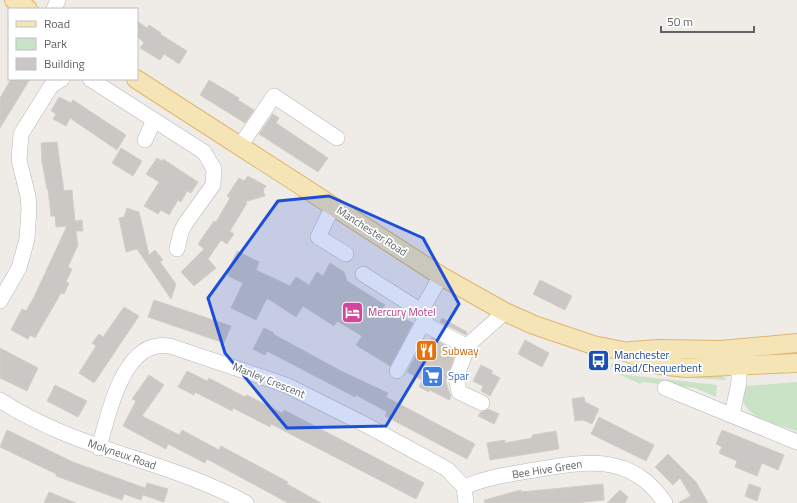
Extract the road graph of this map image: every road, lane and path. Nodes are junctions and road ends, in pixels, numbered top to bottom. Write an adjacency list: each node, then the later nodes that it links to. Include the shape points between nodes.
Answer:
1 (14, 0): 2 (main road)
2 (26, 8)
3 (60, 80): 15 (street, via 51,86 21,134 18,151 28,196 27,239 19,268)
4 (92, 80): 6 (street)
5 (138, 80): 9 (main road, Manchester Road)
6 (154, 120): 8 (street); 11 (street, via 204,152 214,168 213,185 175,231)
7 (337, 138): 9 (street, via 274,96)
8 (145, 140)
9 (240, 146): 10 (main road, Manchester Road)
10 (333, 206): 12 (street, via 318,236); 14 (main road, Manchester Road)
11 (177, 250)
12 (346, 254)
13 (363, 274): 17 (street)
14 (441, 276): 16 (main road, Manchester Road); 17 (street)
15 (0, 301)
16 (505, 312): 19 (street); 21 (main road, Manchester Road, via 593,346)
17 (423, 315): 19 (street, via 428,326 464,345); 24 (street)
18 (797, 343): 20 (main road, Manchester Road)
19 (468, 344): 27 (street, via 456,377 459,392)
20 (739, 349): 21 (main road, Manchester Road); 23 (street)
21 (623, 351): 23 (main road, Manchester Road, via 660,365 686,368)
22 (797, 363): 23 (main road, Manchester Road)
23 (740, 367): 28 (street, via 738,394)
24 (397, 371)
25 (665, 388): 28 (street)
26 (0, 400): 30 (street, Molyneux Road)
27 (482, 403)
28 (732, 415): 29 (street)
29 (797, 442)
30 (99, 448): 31 (street, Manley Crescent, via 114,395 124,374 144,351 157,346 170,346 286,385 447,469); 32 (street, Molyneux Road, via 200,481)
31 (464, 487): 33 (street); 34 (street, Bee Hive Green, via 488,478 577,463 604,463 620,466 643,478)
32 (246, 503)
33 (466, 503)
34 (665, 503)

